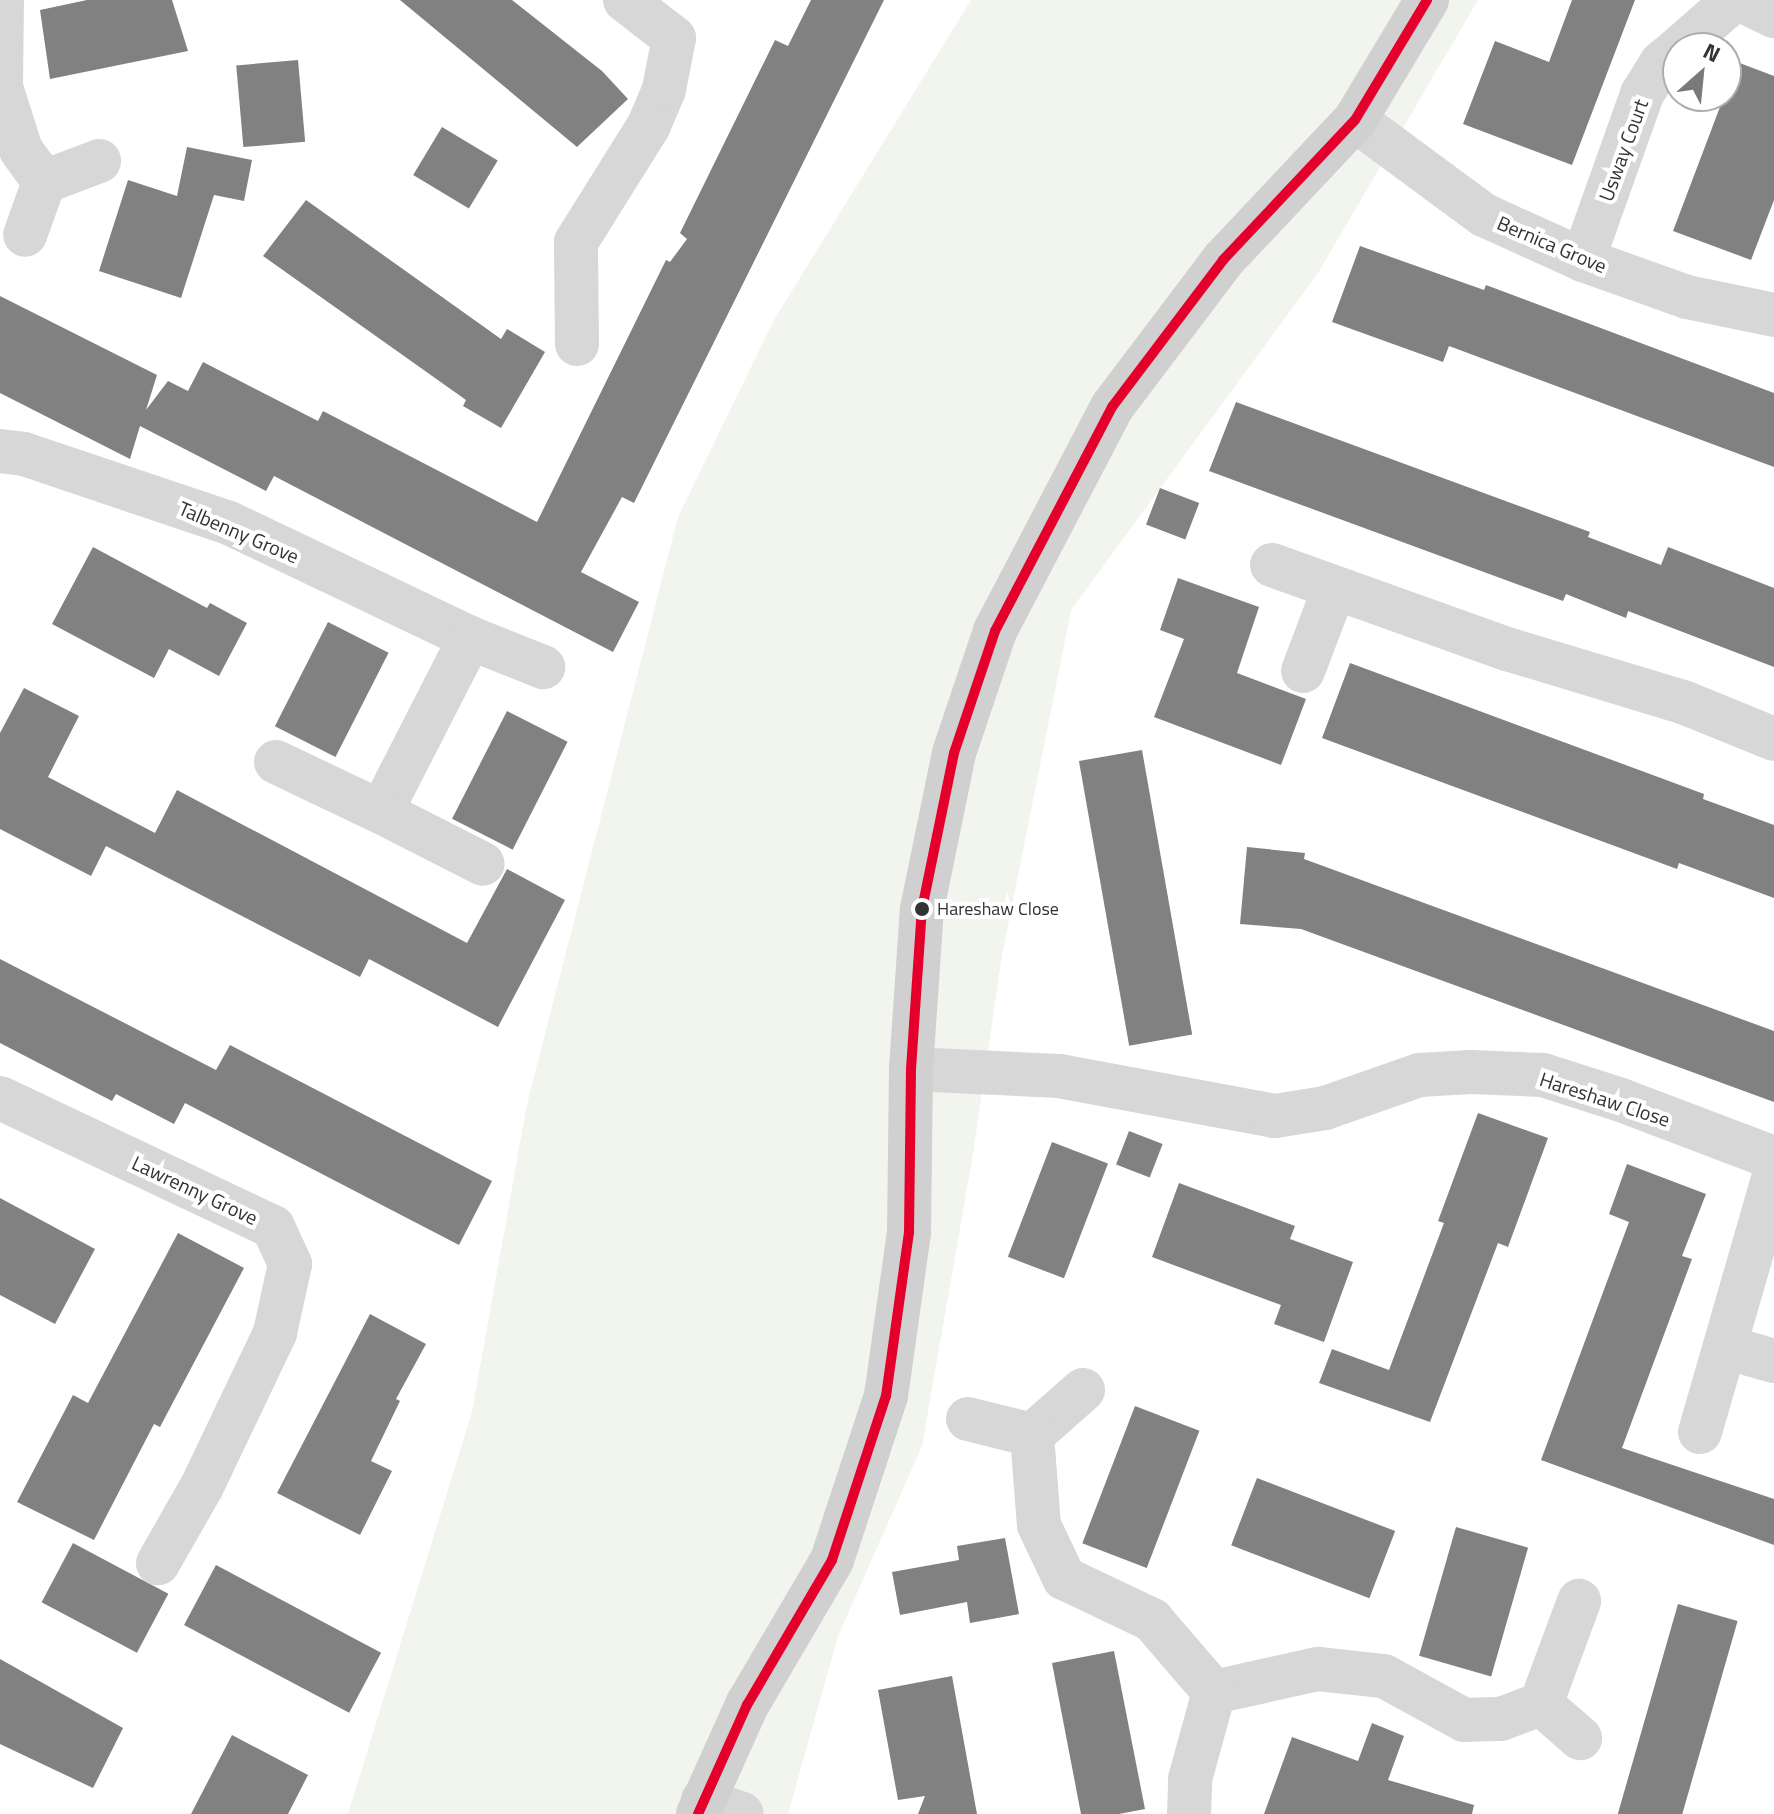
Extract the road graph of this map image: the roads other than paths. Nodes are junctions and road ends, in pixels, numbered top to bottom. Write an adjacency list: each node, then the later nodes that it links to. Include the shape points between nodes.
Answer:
1 (2, 0): 11 (street, via 1,87 21,150)
2 (625, 0): 15 (street, via 674,38 664,89 649,125 576,242)
3 (1427, 0): 9 (street)
4 (1734, 0): 7 (street, Usway Court)
5 (1741, 0): 6 (street)
6 (1774, 16)
7 (1697, 32)
8 (1662, 62): 13 (street, Usway Court, via 1642,94)
9 (1355, 120): 13 (street, Bernica Grove, via 1484,215); 26 (street, via 1223,260 1112,407 995,631 954,753 929,866)
10 (99, 161): 11 (street)
11 (44, 182): 12 (street)
12 (25, 235)
13 (1583, 260): 14 (street, Bernica Grove, via 1687,297)
14 (1774, 315)
15 (577, 344)
16 (0, 451): 19 (street, Talbenny Grove, via 24,454 229,523)
17 (1272, 565): 18 (street)
18 (1334, 589): 21 (street); 22 (street, via 1683,702)
19 (470, 638): 20 (street, Talbenny Grove); 24 (street)
20 (543, 667)
21 (1303, 671)
22 (1774, 739)
23 (276, 762): 24 (street)
24 (381, 812): 25 (street)
25 (483, 864)
26 (911, 1069): 28 (street, Hareshaw Close, via 1059,1076 1275,1116 1325,1108 1419,1075 1543,1075); 41 (street, via 909,1233 886,1396 832,1560 747,1705)
27 (0, 1098): 36 (street, Lawrenny Grove, via 273,1227 290,1264 275,1333 202,1486)
28 (1774, 1158)
29 (1774, 1176): 30 (street)
30 (1725, 1347): 31 (street); 34 (street)
31 (1774, 1361)
32 (1083, 1390): 35 (street)
33 (968, 1419): 35 (street)
34 (1700, 1432)
35 (1032, 1435): 38 (street, via 1039,1525 1064,1578 1152,1620)
36 (158, 1563)
37 (1579, 1601): 39 (street)
38 (1214, 1692): 39 (street, via 1318,1669 1384,1676 1464,1720 1501,1719); 42 (street, via 1190,1779)
39 (1541, 1704): 40 (street)
40 (1580, 1738)
41 (714, 1809)
42 (1189, 1814)

